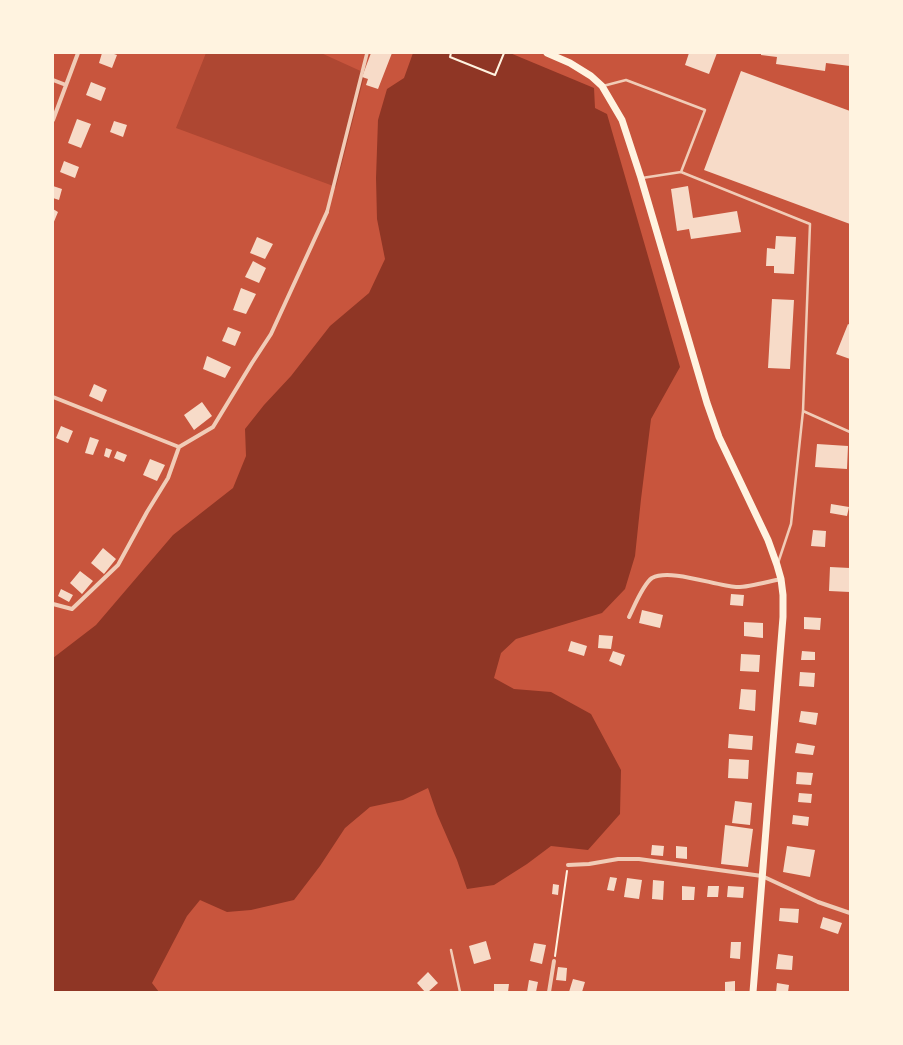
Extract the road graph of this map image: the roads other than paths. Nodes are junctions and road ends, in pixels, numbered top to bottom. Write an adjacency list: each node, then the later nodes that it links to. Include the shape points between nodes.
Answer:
1 (78, 53): 5 (street)
2 (367, 53): 10 (street)
3 (547, 53): 6 (main road, via 570,63)
4 (53, 80): 5 (street)
5 (66, 85): 7 (street)
6 (602, 86): 8 (lane, via 626,80 705,110); 9 (main road, via 622,120)
7 (53, 120)
8 (681, 172): 9 (lane); 12 (lane, via 810,224)
9 (641, 178): 15 (main road, via 719,437)
10 (327, 212): 14 (street, via 271,334 213,427)
11 (53, 397): 14 (street)
12 (803, 411): 13 (lane); 15 (lane, via 790,524)
13 (850, 432)
14 (179, 447): 17 (street, via 168,478 118,565 72,609)
15 (778, 565): 16 (main road)
16 (781, 579): 18 (street, via 737,587 703,580 659,576 647,583); 20 (main road, via 783,617)
17 (53, 604)
18 (629, 617)
19 (568, 865): 20 (street, via 618,858 639,859)
20 (762, 876): 21 (street, via 818,902); 26 (main road)
21 (850, 913)
22 (451, 950): 24 (lane)
23 (554, 961): 25 (street)
24 (460, 992)
25 (549, 992)
26 (753, 992)

